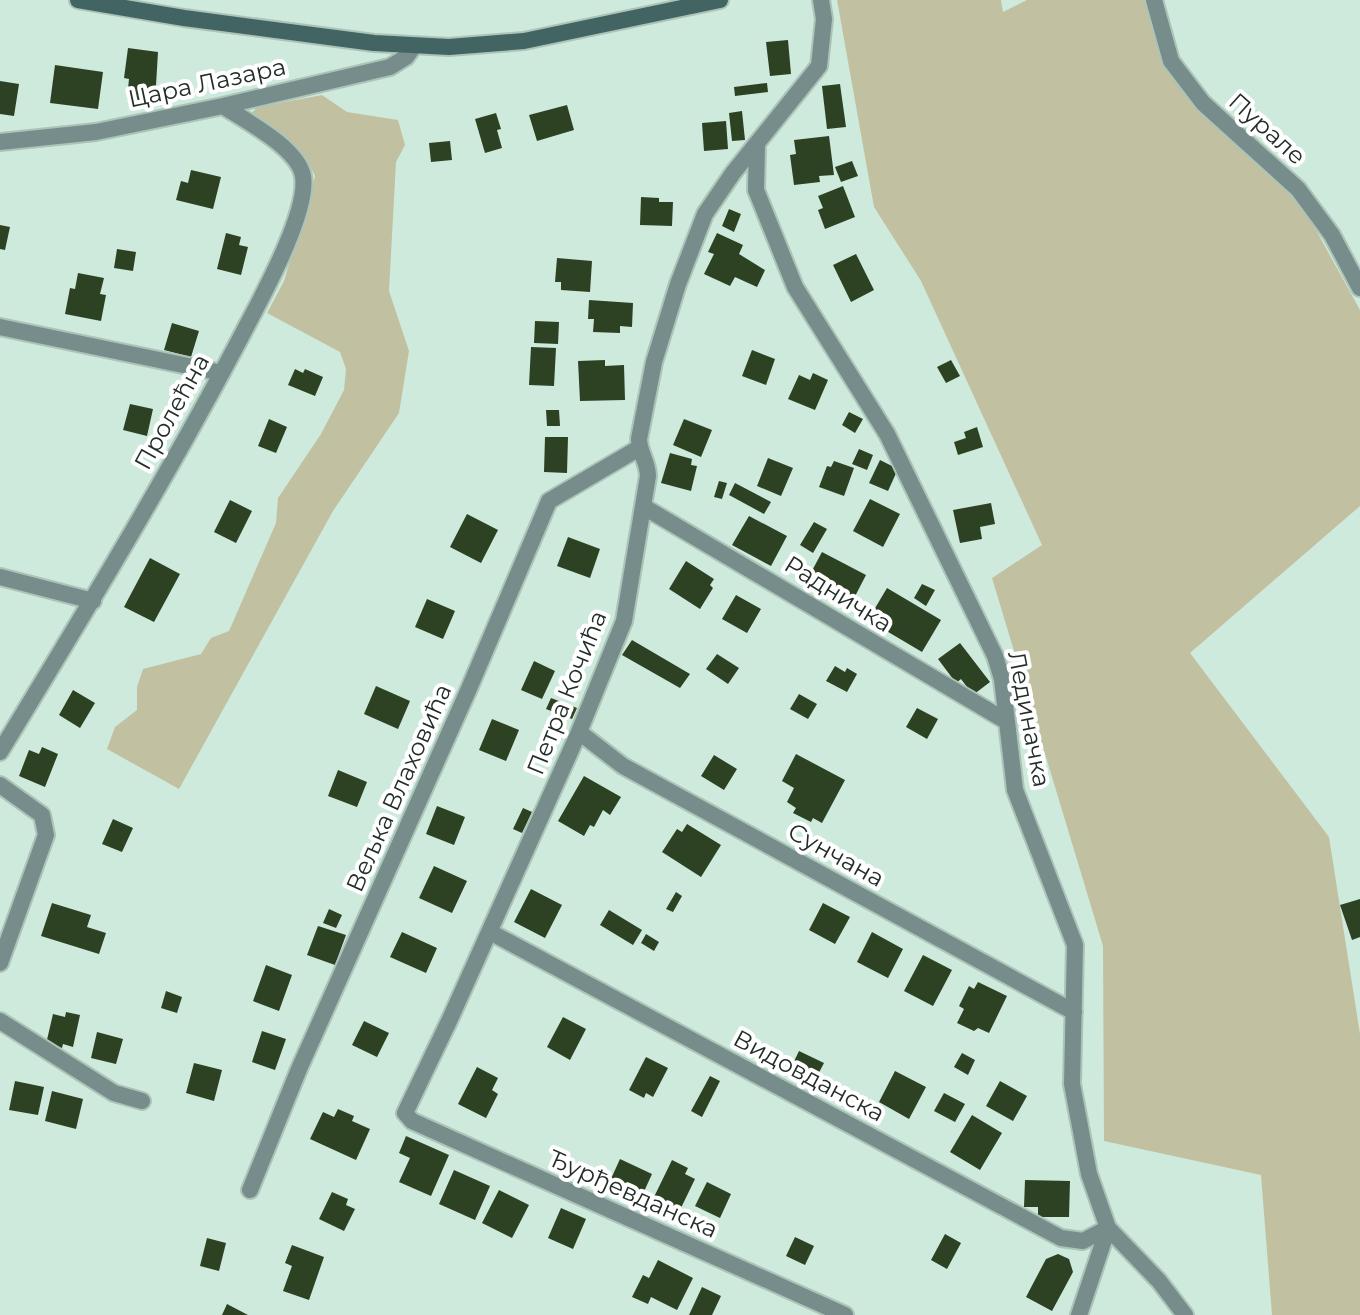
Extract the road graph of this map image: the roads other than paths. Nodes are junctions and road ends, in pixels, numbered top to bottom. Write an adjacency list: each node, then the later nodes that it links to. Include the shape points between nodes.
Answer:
1 (78, 0): 5 (main road)
2 (720, 0): 5 (main road, via 524,41)
3 (821, 0): 8 (street, Петра Кочића, via 819,66)
4 (1154, 0): 9 (street, Пурале, via 1171,61 1203,103 1298,189 1332,235)
5 (414, 46): 6 (street, Цара Лазара, via 390,67)
6 (223, 106): 7 (street, Цара Лазара, via 96,132); 11 (street, Пролећна, via 287,150 300,167 303,184 278,267)
7 (0, 142)
8 (757, 146): 12 (street, Петра Кочића, via 708,208 678,284 654,362); 16 (street, Лединачка, via 756,190 782,258 887,434 977,617 999,668)
9 (1360, 288)
10 (0, 327): 11 (street)
11 (222, 373): 15 (street, Пролећна)
12 (639, 448): 13 (street, Петра Кочића, via 648,467); 26 (street, Вељка Влаховића, via 549,501)
13 (644, 507): 16 (street, Радничка); 17 (street, Петра Кочића, via 624,621)
14 (0, 577): 15 (street)
15 (93, 601): 18 (street, Пролећна)
16 (1006, 721): 22 (street, Лединачка, via 1015,790 1075,945)
17 (579, 732): 20 (street, Петра Кочића); 22 (street, Сунчана, via 623,766)
18 (0, 752)
19 (0, 785): 21 (street, via 42,815 46,835)
20 (490, 932): 25 (street, Петра Кочића); 27 (street, Видовданска, via 1061,1238 1083,1241)
21 (0, 963)
22 (1074, 1012): 27 (street, Лединачка, via 1072,1084 1089,1174)
23 (0, 1021): 24 (street, via 114,1093)
24 (142, 1101)
25 (405, 1113): 28 (street, Ђурђевданска, via 412,1121)
26 (250, 1190)
27 (1108, 1228): 29 (street); 30 (street, Лединачка)
28 (845, 1315)
29 (1079, 1315)
30 (1185, 1315)

